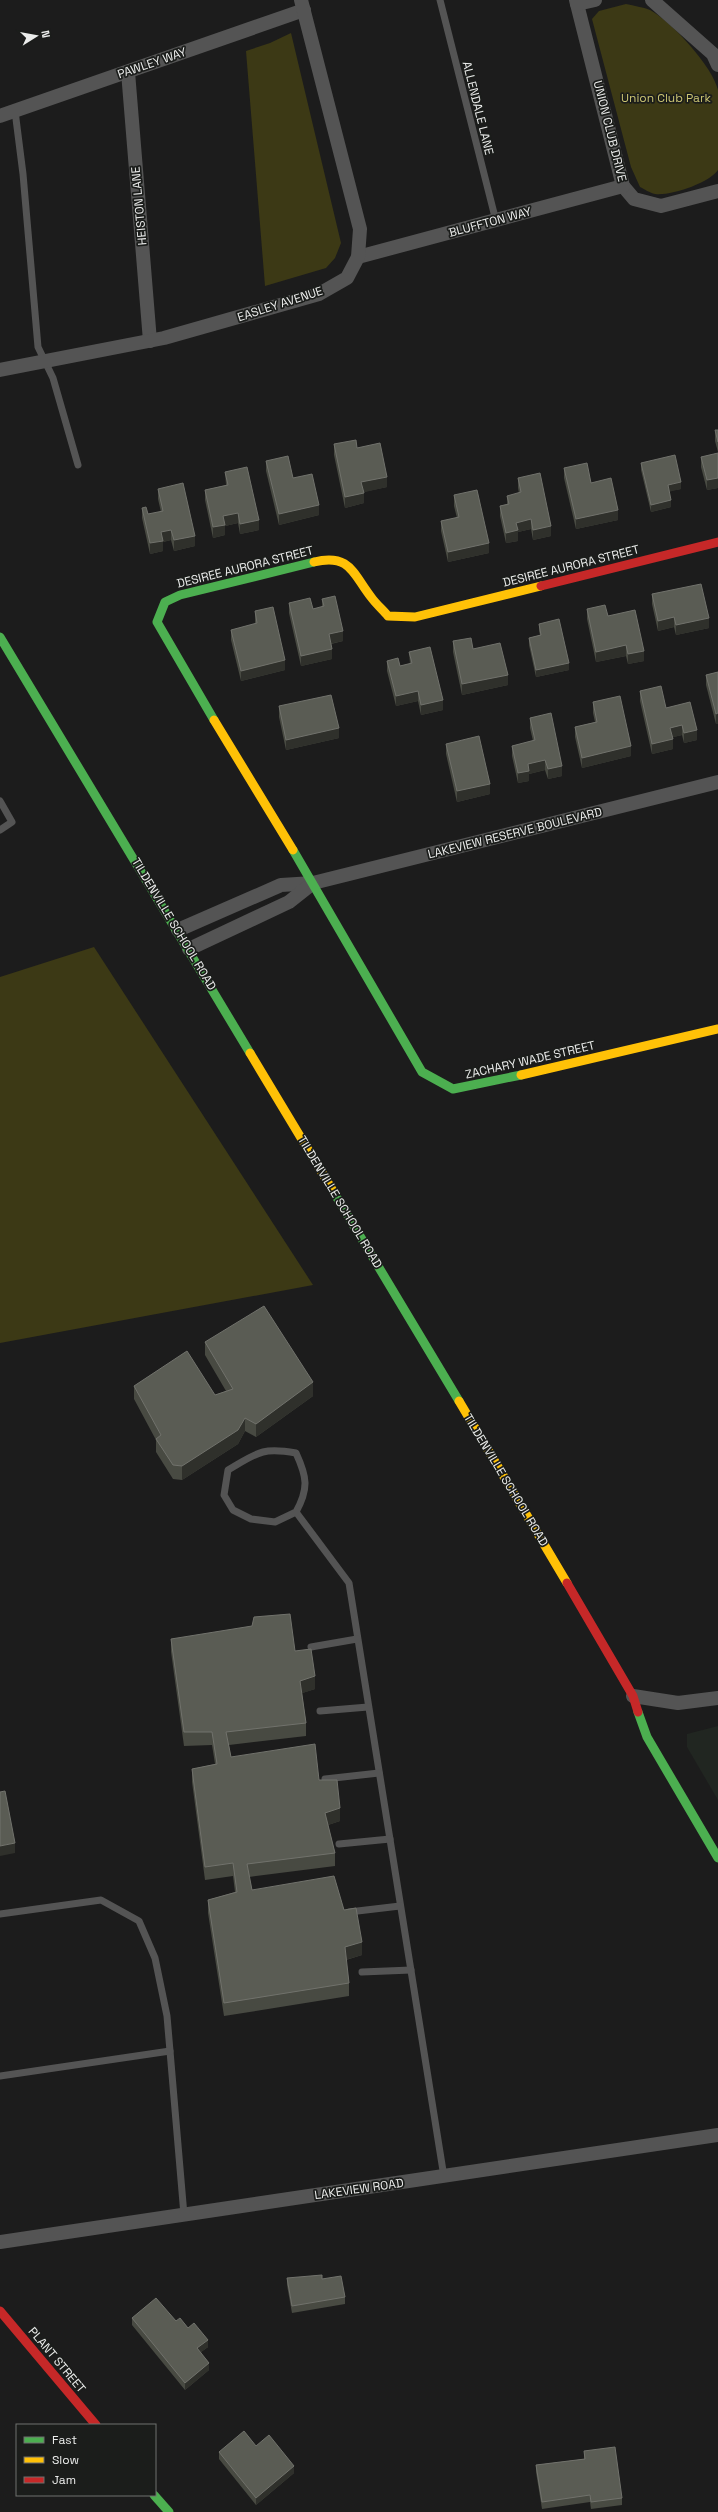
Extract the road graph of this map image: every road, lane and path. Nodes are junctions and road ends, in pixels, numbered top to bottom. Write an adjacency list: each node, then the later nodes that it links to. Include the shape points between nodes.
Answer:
1 (440, 0): 12 (lane, ALLENDALE LANE)
2 (596, 0): 4 (street)
3 (652, 0): 6 (street, via 713,54)
4 (577, 2): 10 (street, UNION CLUB DRIVE)
5 (303, 5): 7 (street, PAWLEY WAY); 13 (street, EASLEY AVENUE, via 360,229)
6 (718, 65)
7 (128, 72): 8 (street, PAWLEY WAY); 14 (street, HEISTON LANE)
8 (15, 111): 9 (street, PAWLEY WAY); 15 (lane, via 38,346)
9 (0, 116)
10 (623, 186): 11 (street, UNION CLUB DRIVE, via 634,199 660,206); 12 (street, BLUFFTON WAY)
11 (718, 191)
12 (496, 221): 13 (street, BLUFFTON WAY)
13 (358, 258): 14 (street, EASLEY AVENUE, via 347,278 320,294)
14 (150, 341): 15 (street, EASLEY AVENUE)
15 (44, 361): 16 (street, EASLEY AVENUE); 17 (lane, via 53,378)
16 (0, 370)
17 (78, 465)
18 (718, 542): 23 (street, DESIREE AURORA STREET, via 415,617 388,616 370,596 360,575 341,561 325,559 180,594 165,602 158,622 166,640)
19 (0, 637): 24 (street, TILDENVILLE SCHOOL ROAD)
20 (718, 782): 23 (street, LAKEVIEW RESERVE BOULEVARD)
21 (0, 801): 22 (lane, via 12,822)
22 (0, 830)
23 (313, 884): 24 (street, LAKEVIEW RESERVE BOULEVARD, via 282,885); 25 (street, LAKEVIEW RESERVE BOULEVARD, via 289,902); 26 (street, ZACHARY WADE STREET, via 422,1072 453,1089 477,1086)
24 (178, 930): 25 (street, TILDENVILLE SCHOOL ROAD)
25 (189, 949): 30 (street, TILDENVILLE SCHOOL ROAD)
26 (718, 1029)
27 (296, 1512): 27 (lane, via 275,1522 251,1519 233,1510 224,1496 228,1470 260,1451 275,1449 296,1453 306,1475 305,1496); 28 (lane, via 348,1583)
28 (357, 1639): 29 (lane); 32 (lane)
29 (311, 1647)
30 (633, 1696): 31 (street, via 678,1703); 38 (street, TILDENVILLE SCHOOL ROAD, via 647,1738)
31 (718, 1698)
32 (368, 1707): 33 (lane); 34 (lane)
33 (320, 1711)
34 (379, 1773): 35 (lane); 36 (lane)
35 (325, 1779)
36 (390, 1839): 37 (lane); 39 (lane)
37 (339, 1844)
38 (718, 1858)
39 (400, 1906): 40 (lane); 42 (lane)
40 (347, 1913)
41 (0, 1914): 44 (lane, via 101,1900 139,1921 155,1958 167,2016)
42 (411, 1970): 43 (lane); 47 (lane)
43 (362, 1972)
44 (170, 2051): 45 (lane); 48 (lane)
45 (0, 2076)
46 (718, 2135): 47 (street, LAKEVIEW ROAD)
47 (444, 2176): 48 (street, LAKEVIEW ROAD)
48 (184, 2215): 49 (street, LAKEVIEW ROAD)
49 (0, 2242)
50 (0, 2311): 51 (street, PLANT STREET)
51 (95, 2424)
52 (155, 2496): 53 (street)
53 (168, 2512)

